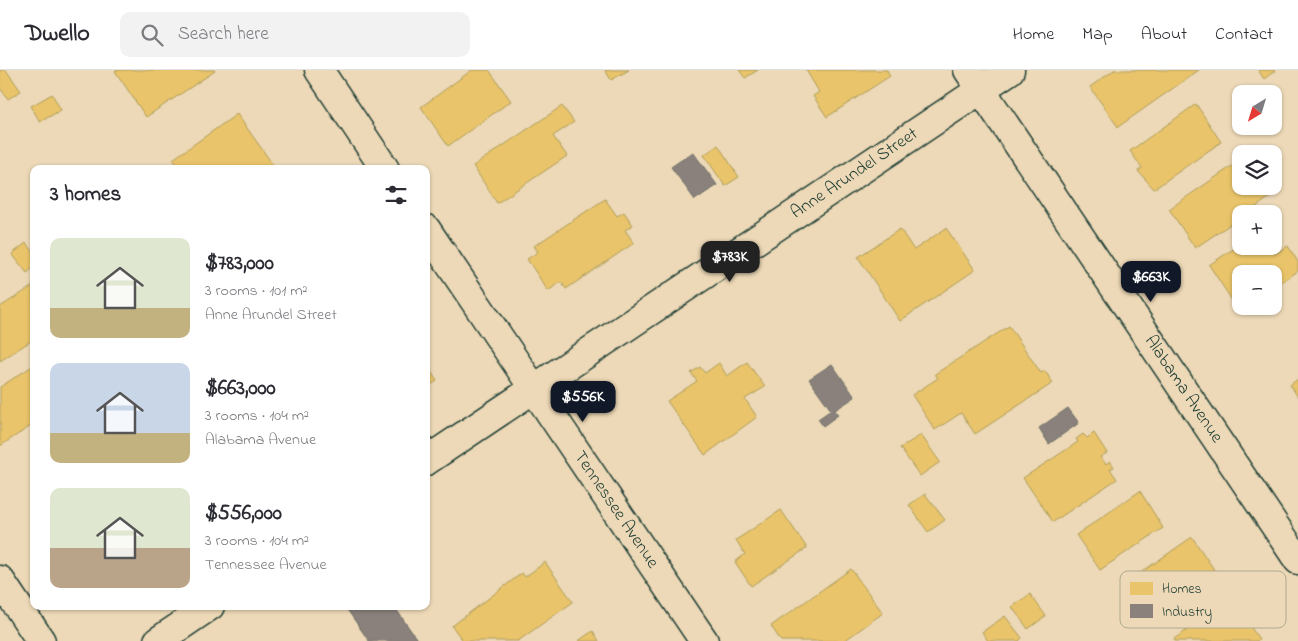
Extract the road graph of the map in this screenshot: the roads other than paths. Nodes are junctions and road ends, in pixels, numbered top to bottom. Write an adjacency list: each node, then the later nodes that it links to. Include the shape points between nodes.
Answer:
1 (319, 70): 4 (street)
2 (1010, 70): 3 (street, Anne Arundel Street)
3 (975, 80): 6 (street, Anne Arundel Street); 8 (street, Alabama Avenue)
4 (382, 165)
5 (430, 236): 6 (street, Tennessee Avenue)
6 (534, 389): 7 (street, Anne Arundel Street); 13 (street, Tennessee Avenue)
7 (430, 458)
8 (1298, 560)
9 (0, 580): 11 (street)
10 (204, 610): 12 (street)
11 (41, 641)
12 (158, 641)
13 (704, 641)

